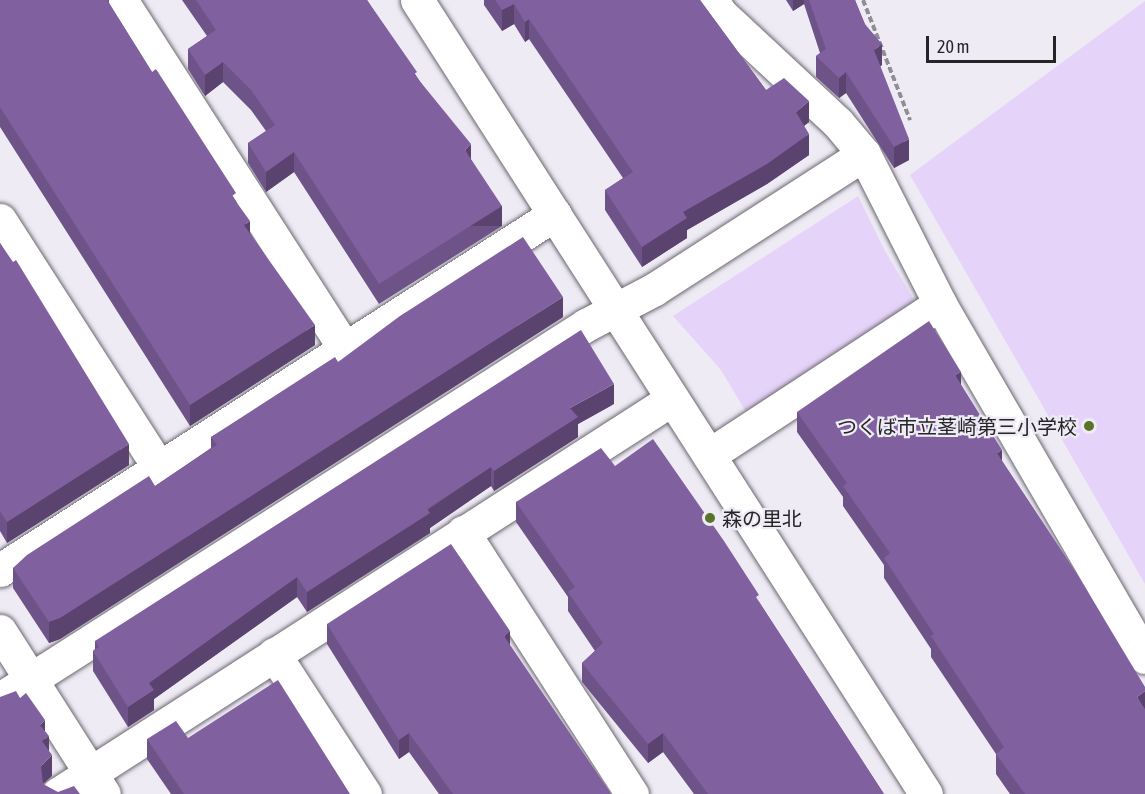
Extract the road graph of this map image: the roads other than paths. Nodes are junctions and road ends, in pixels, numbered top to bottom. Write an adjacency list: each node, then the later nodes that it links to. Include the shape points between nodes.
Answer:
1 (121, 0): 9 (street)
2 (417, 0): 5 (street)
3 (712, 0): 4 (street, via 720,13 838,123)
4 (864, 154): 7 (street); 8 (street, via 653,290)
5 (555, 214): 8 (street); 9 (street)
6 (0, 220): 12 (street)
7 (940, 304): 11 (street); 17 (street)
8 (615, 308): 10 (street); 18 (street)
9 (345, 348): 12 (street)
10 (672, 399): 11 (street); 13 (street)
11 (709, 455): 24 (street)
12 (159, 468): 14 (street)
13 (463, 532): 16 (street); 23 (street)
14 (0, 570)
15 (0, 631): 18 (street)
16 (274, 654): 20 (street); 22 (street)
17 (1145, 657)
18 (31, 679): 19 (street); 20 (street)
19 (0, 699)
20 (97, 783): 21 (street)
21 (58, 794)
22 (365, 794)
23 (632, 794)
24 (926, 794)

